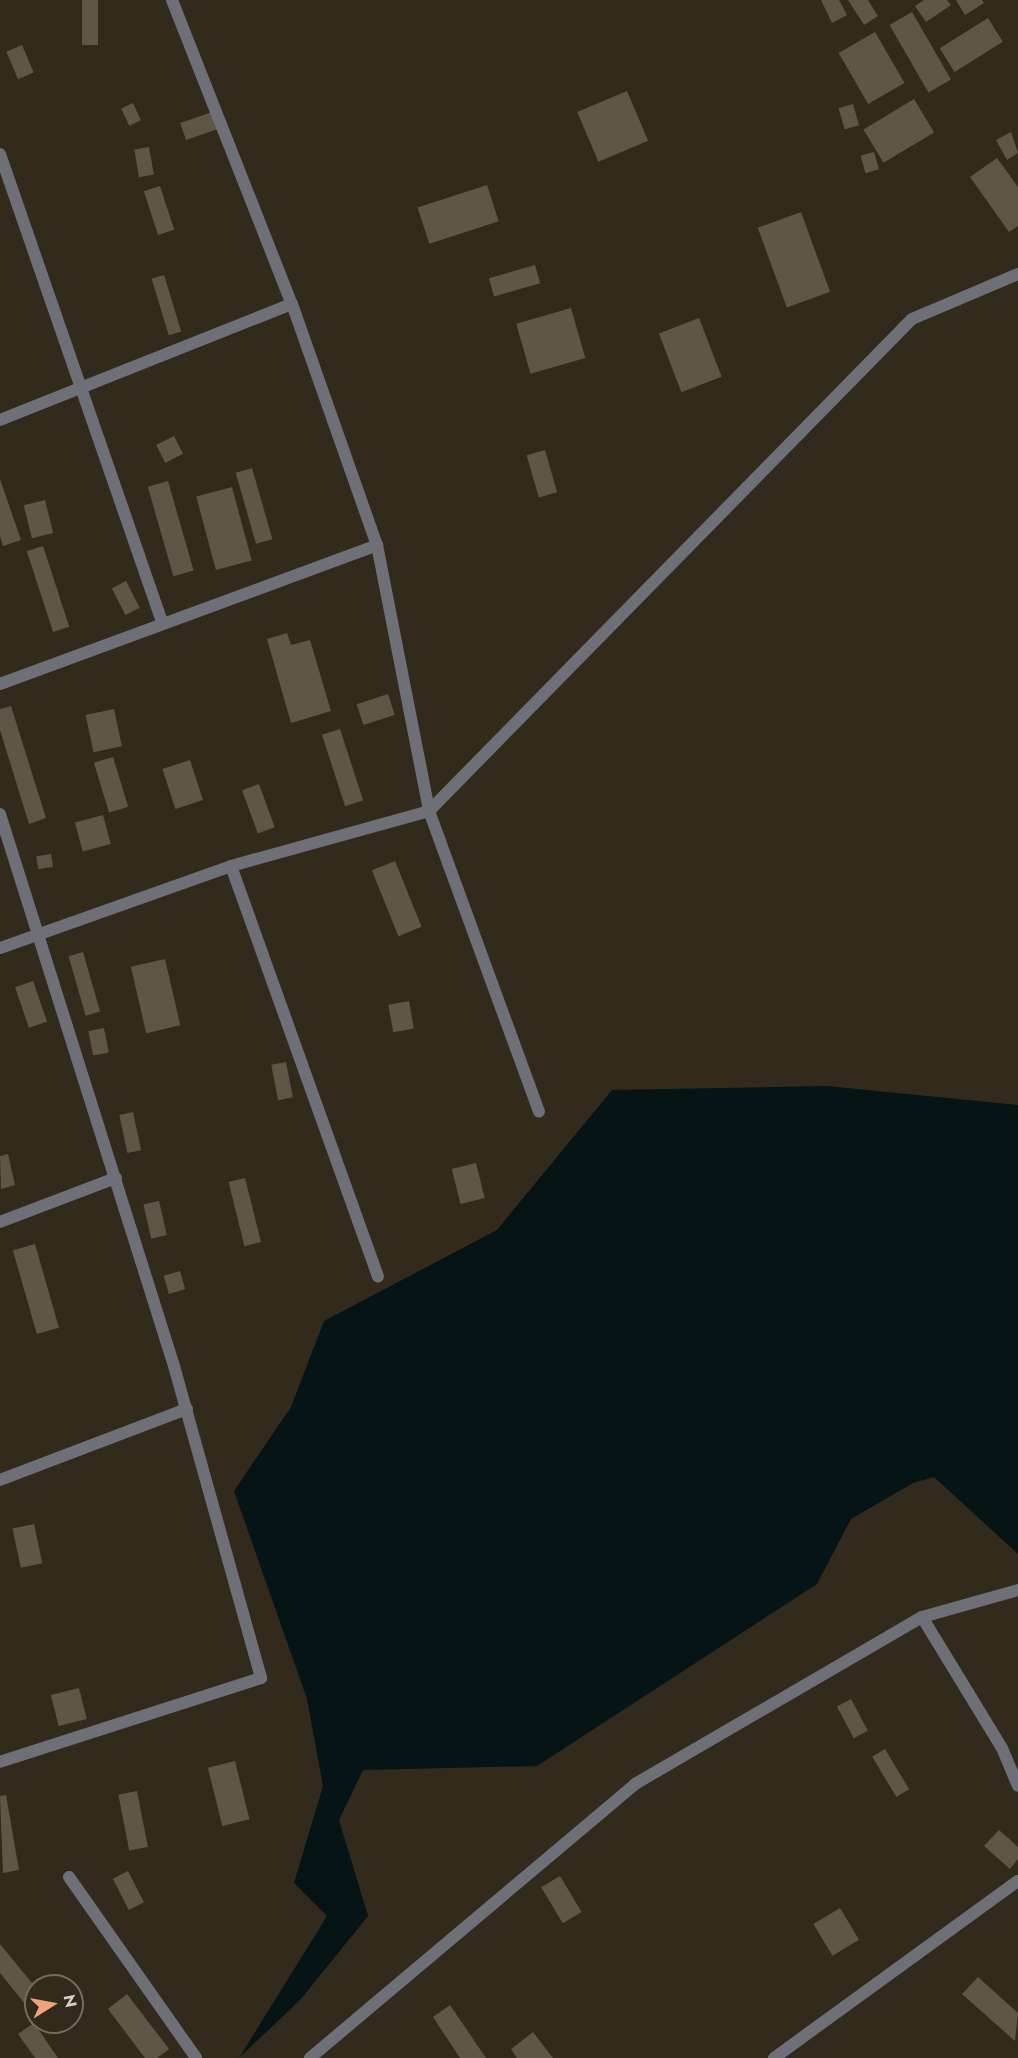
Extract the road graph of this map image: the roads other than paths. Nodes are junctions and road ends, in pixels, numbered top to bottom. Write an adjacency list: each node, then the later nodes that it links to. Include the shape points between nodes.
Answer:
1 (172, 0): 4 (street)
2 (0, 154): 5 (street)
3 (1018, 274): 10 (street, via 912,319)
4 (292, 304): 5 (street); 7 (street)
5 (81, 388): 6 (street); 8 (street)
6 (0, 420)
7 (377, 545): 8 (street); 10 (street)
8 (162, 622): 9 (street)
9 (0, 684)
10 (429, 811): 12 (street); 15 (street)
11 (0, 814): 13 (street)
12 (231, 866): 13 (street); 18 (street)
13 (38, 934): 14 (street); 16 (street)
14 (0, 948)
15 (539, 1111)
16 (116, 1178): 17 (street); 19 (street)
17 (0, 1222)
18 (378, 1276)
19 (187, 1409): 20 (street); 23 (street, via 261,1678)
20 (0, 1480)
21 (1018, 1590): 22 (street)
22 (922, 1617): 24 (street, via 1002,1748); 28 (street, via 635,1784)
23 (0, 1762)
24 (1018, 1786)
25 (69, 1877): 27 (street)
26 (1018, 1881): 29 (street)
27 (196, 2058)
28 (310, 2058)
29 (774, 2058)

